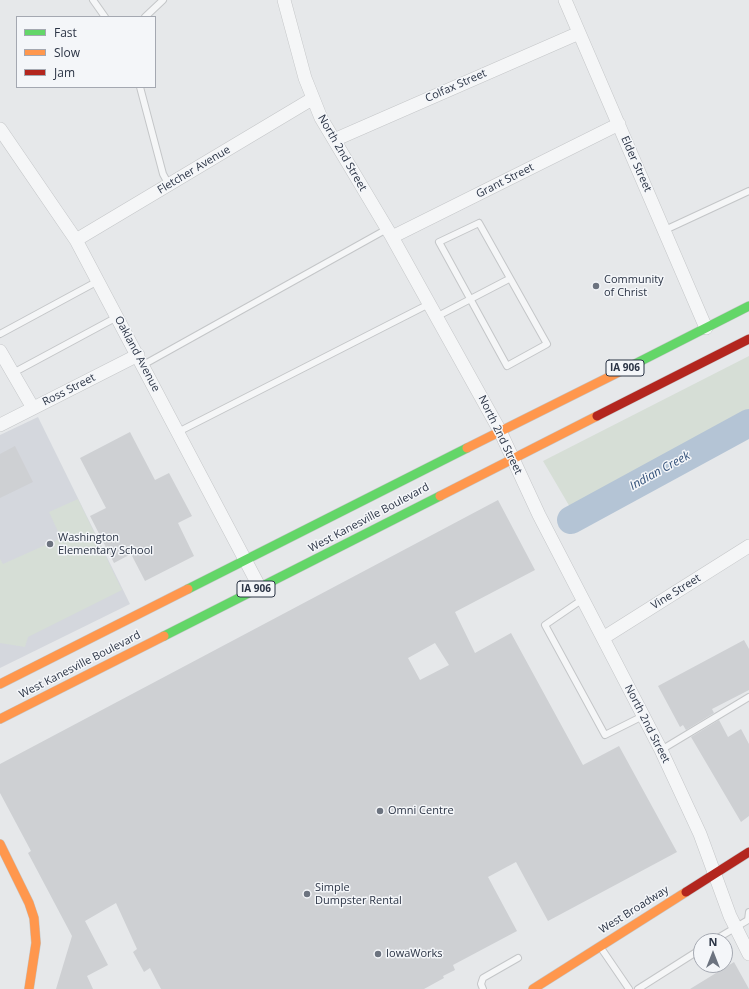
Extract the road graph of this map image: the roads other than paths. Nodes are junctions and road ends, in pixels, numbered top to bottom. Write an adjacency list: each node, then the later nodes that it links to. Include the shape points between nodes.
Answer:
1 (93, 0): 5 (lane)
2 (163, 0): 6 (lane)
3 (284, 0): 9 (street, North 2nd Street)
4 (565, 0): 7 (street, Elder Street)
5 (104, 16)
6 (145, 16)
7 (579, 32): 10 (street, Elder Street); 12 (street, Colfax Street)
8 (140, 88): 13 (lane, via 163,174)
9 (312, 99): 12 (street, North 2nd Street); 13 (street, Fletcher Avenue)
10 (619, 124): 15 (street, Elder Street); 16 (street, Grant Street)
11 (0, 128): 17 (street, Oakland Avenue)
12 (334, 140): 16 (street, North 2nd Street)
13 (169, 185): 17 (street, Fletcher Avenue)
14 (749, 191): 15 (lane)
15 (665, 230): 25 (street, Elder Street)
16 (389, 233): 21 (street, North 2nd Street); 29 (lane)
17 (76, 240): 19 (street, Oakland Avenue)
18 (509, 279): 20 (lane); 20 (lane, via 479,223 439,242); 20 (lane, via 547,344 507,366)
19 (98, 281): 23 (street, Oakland Avenue); 26 (lane)
20 (470, 299): 24 (lane)
21 (429, 304): 24 (street, North 2nd Street); 34 (lane)
22 (749, 306): 25 (main road, West Kanesville Boulevard / IA 906)
23 (118, 317): 29 (street, Oakland Avenue); 30 (lane)
24 (436, 317): 33 (street, North 2nd Street)
25 (706, 328): 33 (main road, West Kanesville Boulevard / IA 906)
26 (0, 334)
27 (749, 339): 35 (main road, West Kanesville Boulevard / IA 906)
28 (0, 350): 30 (street)
29 (141, 360): 31 (street, Ross Street); 34 (street, Oakland Avenue)
30 (13, 373): 31 (street)
31 (33, 408): 32 (street, Ross Street)
32 (0, 425)
33 (500, 431): 35 (street, North 2nd Street); 37 (main road, West Kanesville Boulevard / IA 906)
34 (178, 432): 37 (street, Oakland Avenue)
35 (512, 458): 38 (main road, West Kanesville Boulevard / IA 906); 39 (street, North 2nd Street)
36 (749, 546): 40 (street, Vine Street)
37 (245, 560): 38 (street, Oakland Avenue); 41 (main road, West Kanesville Boulevard / IA 906)
38 (260, 588): 44 (main road, West Kanesville Boulevard / IA 906)
39 (583, 599): 40 (street, North 2nd Street); 43 (lane, via 545,625 605,735)
40 (603, 638): 43 (street, North 2nd Street)
41 (0, 684)
42 (749, 697): 45 (lane)
43 (643, 716): 45 (street, North 2nd Street)
44 (0, 719)
45 (661, 750): 49 (street, North 2nd Street)
46 (0, 844): 48 (main road)
47 (749, 852): 49 (main road, West Broadway)
48 (4, 860): 58 (main road, via 29,903 36,929 36,949)
49 (716, 873): 52 (street, North 2nd Street); 54 (main road, West Broadway)
50 (749, 912): 51 (lane)
51 (748, 920): 52 (lane)
52 (735, 927): 53 (lane); 56 (street, North 2nd Street)
53 (726, 933)
54 (600, 947): 60 (main road, West Broadway); 61 (lane)
55 (693, 954): 62 (lane)
56 (749, 954)
57 (518, 958): 59 (lane, via 484,978 481,984)
58 (29, 989)
59 (483, 989)
60 (533, 989)
61 (629, 989)
62 (638, 989)

